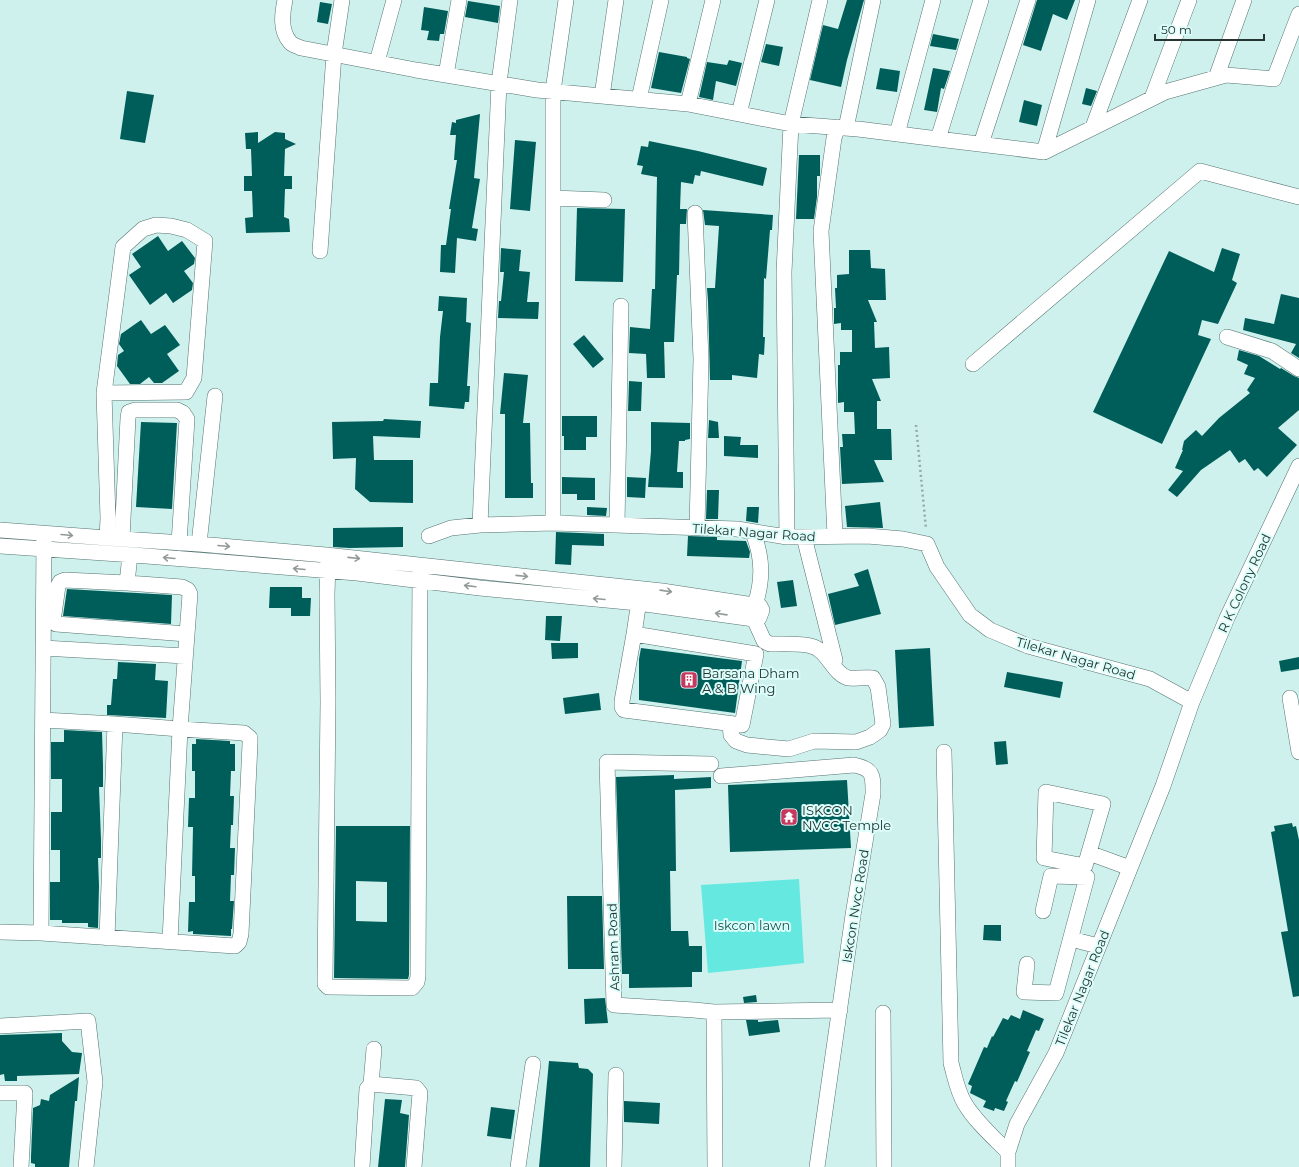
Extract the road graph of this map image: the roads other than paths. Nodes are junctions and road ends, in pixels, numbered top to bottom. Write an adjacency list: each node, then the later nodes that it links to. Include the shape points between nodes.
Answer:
1 (285, 0): 21 (street, via 283,31 290,44)
2 (342, 0): 21 (street)
3 (394, 0): 22 (street)
4 (459, 0): 23 (street)
5 (510, 0): 25 (street)
6 (566, 0): 26 (street)
7 (616, 0): 27 (street)
8 (661, 0): 29 (street)
9 (713, 0): 30 (street)
10 (767, 0): 31 (street)
11 (820, 0): 32 (street)
12 (873, 0): 33 (street)
13 (933, 0): 35 (street)
14 (981, 0): 36 (street)
15 (1028, 0): 37 (street)
16 (1088, 0): 38 (street)
17 (1140, 0): 34 (street)
18 (1189, 0): 28 (street)
19 (1244, 0): 24 (street)
20 (1299, 14): 24 (street, via 1274,79 1226,76)
21 (334, 54): 22 (street); 43 (street)
22 (377, 62): 23 (street)
23 (446, 75): 25 (street)
24 (1216, 78): 28 (street)
25 (499, 83): 26 (street); 52 (street)
26 (553, 91): 27 (street); 40 (street)
27 (602, 96): 29 (street)
28 (1152, 98): 34 (street)
29 (639, 99): 30 (street)
30 (688, 104): 31 (street)
31 (739, 114): 32 (street)
32 (791, 124): 33 (street); 60 (street, via 784,272)
33 (842, 128): 35 (street); 59 (street, via 834,138 821,231)
34 (1093, 128): 38 (street)
35 (897, 134): 36 (street)
36 (938, 139): 37 (street)
37 (981, 144): 38 (street)
38 (1044, 152)
39 (1299, 197): 46 (street, via 1200,171)
40 (553, 198): 41 (street); 51 (street)
41 (604, 200)
42 (695, 213): 54 (street, via 701,359)
43 (320, 251)
44 (621, 306): 53 (street)
45 (1227, 337): 47 (street, via 1272,351)
46 (973, 364)
47 (1299, 369)
48 (104, 393): 48 (street, via 123,247 143,229 156,225 187,230 204,241 194,378 191,384 186,392); 62 (street)
49 (215, 396): 65 (street)
50 (1299, 466): 81 (street, R K Colony Road, via 1227,618)
51 (553, 523): 52 (street, Tilekar Nagar Road); 53 (street, Tilekar Nagar Road)
52 (480, 525): 58 (street, Tilekar Nagar Road, via 452,528)
53 (617, 525): 54 (street, Tilekar Nagar Road)
54 (697, 528): 57 (street, Tilekar Nagar Road, via 736,529)
55 (0, 530): 56 (street)
56 (44, 532): 62 (street, one-way to 62); 67 (street)
57 (753, 533): 60 (street, Tilekar Nagar Road); 74 (street, via 758,544 761,565)
58 (429, 536)
59 (836, 536): 61 (street, Tilekar Nagar Road); 81 (street, Tilekar Nagar Road, via 903,539 927,544 937,567 970,615 990,630 1028,646 1150,679)
60 (787, 537): 61 (street, Tilekar Nagar Road)
61 (804, 537): 79 (street)
62 (107, 538): 63 (street)
63 (122, 539): 64 (street); 64 (street, via 129,412 177,410 187,419)
64 (179, 543): 65 (street)
65 (199, 544): 69 (street, one-way to 69)
66 (0, 546): 67 (street)
67 (44, 549): 68 (street); 77 (street)
68 (130, 555): 70 (street, one-way to 68); 72 (street)
69 (328, 556): 70 (street); 71 (street, one-way to 71)
70 (327, 571): 71 (street); 71 (street, via 325,984 328,987 412,988 417,982)
71 (420, 573): 73 (street)
72 (126, 583): 75 (street, via 182,587 188,590 190,594); 75 (street, via 65,580 60,582 53,622)
73 (639, 596): 74 (street); 76 (street)
74 (754, 612): 84 (street, via 764,641 770,644 811,646 819,650 839,673 849,678 873,678 878,687 882,724 880,730 870,737 856,742 814,741 789,749 747,745 736,741 731,735)
75 (187, 634): 78 (street)
76 (634, 634): 84 (street, via 622,701 624,710); 84 (street, via 756,654 742,725)
77 (43, 648): 78 (street); 82 (street)
78 (185, 656): 85 (street)
79 (835, 660)
80 (1290, 698): 87 (street)
81 (1192, 702): 91 (street, Tilekar Nagar Road, via 1163,786)
82 (43, 720): 83 (street); 94 (street)
83 (115, 724): 85 (street); 95 (street)
84 (730, 724)
85 (180, 729): 97 (street); 97 (street, via 244,733 250,738 242,918 240,942 235,946)
86 (944, 752): 109 (street, via 952,1063 956,1084 965,1104)
87 (1299, 752)
88 (711, 764): 101 (street, Ashram Road, via 607,762 614,1005)
89 (721, 776): 100 (street, Iskcon Nvcc Road, via 854,765 864,767 870,772 872,794)
90 (1089, 853): 90 (street, via 1085,866 1044,858 1046,792 1103,804); 91 (street)
91 (1130, 868): 98 (street, Tilekar Nagar Road)
92 (1043, 912): 96 (street, via 1051,876 1087,876)
93 (0, 932): 94 (street)
94 (41, 933): 95 (street)
95 (107, 938): 97 (street)
96 (1071, 939): 98 (street); 99 (street, via 1056,994 1024,992)
97 (170, 941)
98 (1098, 946): 109 (street, Tilekar Nagar Road, via 1056,1053 1017,1124)
99 (1027, 964)
100 (840, 1010): 101 (street); 117 (street, Iskcon Nvcc Road)
101 (714, 1012): 116 (street)
102 (883, 1014): 118 (street)
103 (0, 1026): 111 (street, via 88,1021 95,1082)
104 (374, 1049): 107 (street)
105 (533, 1064): 114 (street)
106 (616, 1075): 115 (street)
107 (371, 1084): 112 (street, via 367,1090); 113 (street, via 416,1088 420,1092)
108 (0, 1092): 110 (street, via 25,1093)
109 (1008, 1160)
110 (21, 1167)
111 (86, 1167)
112 (362, 1167)
113 (414, 1167)
114 (518, 1167)
115 (614, 1167)
116 (715, 1167)
117 (817, 1167)
118 (884, 1167)

